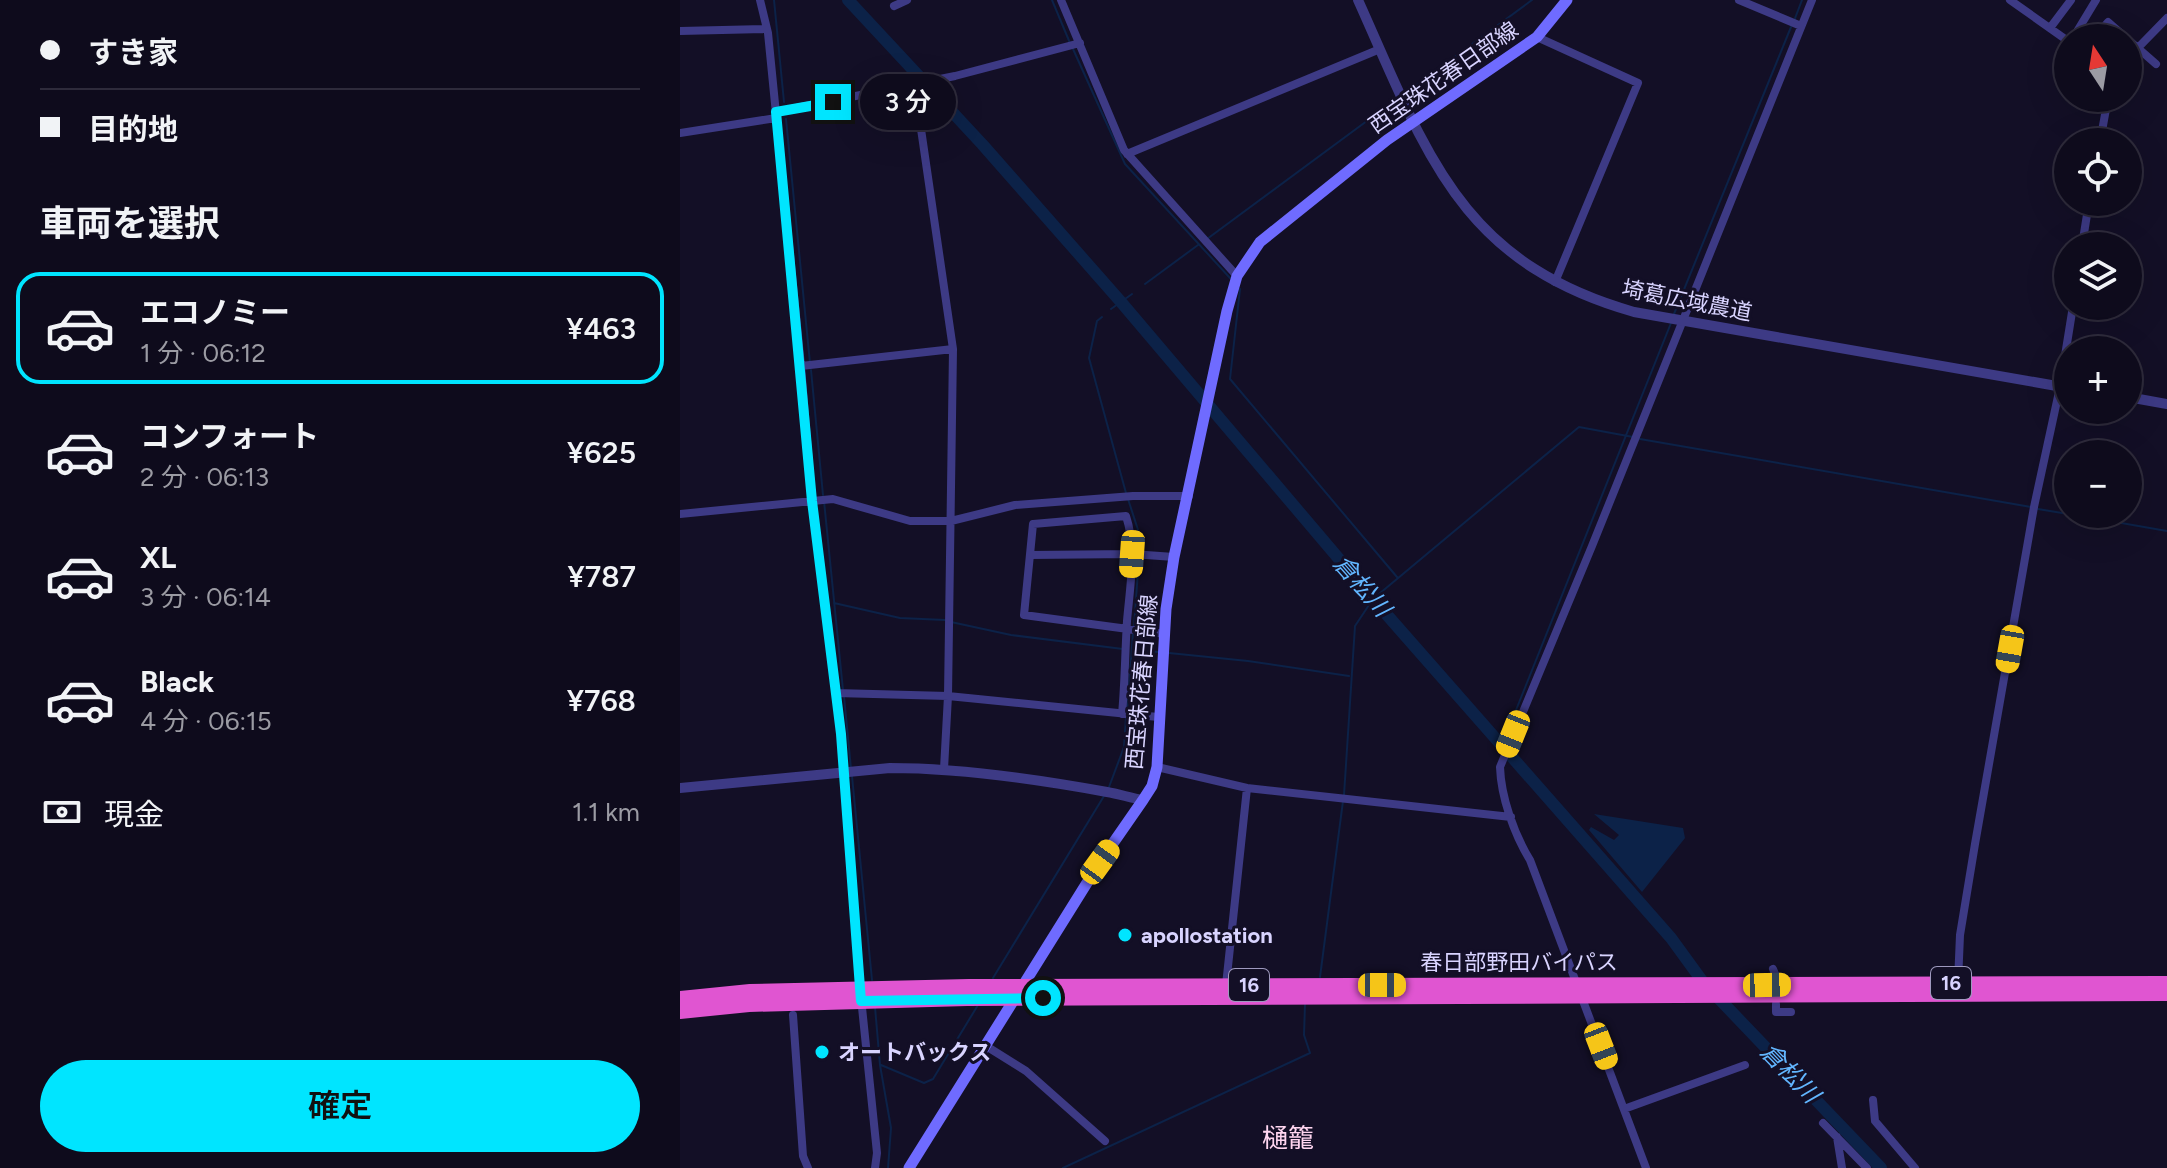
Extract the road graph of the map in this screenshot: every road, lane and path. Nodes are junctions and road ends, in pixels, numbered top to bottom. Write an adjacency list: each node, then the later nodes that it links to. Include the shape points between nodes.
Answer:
1 (760, 0): 16 (street)
2 (907, 0): 11 (street)
3 (1061, 0): 21 (street)
4 (1358, 0): 22 (street, 埼葛広域農道)
5 (1567, 0): 19 (main road, 西宝珠花春日部線)
6 (1739, 0): 14 (street)
7 (1812, 0): 14 (street)
8 (2010, 0): 15 (street)
9 (2071, 0): 15 (street)
10 (2096, 0): 13 (street)
11 (894, 6)
12 (2167, 18): 20 (street)
13 (2081, 24)
14 (1801, 26): 32 (street)
15 (2050, 28): 18 (street)
16 (767, 29): 17 (street); 26 (street)
17 (680, 31)
18 (2054, 31)
19 (1537, 37): 27 (main road, 西宝珠花春日部線); 31 (street, via 1638,83)
20 (2142, 44)
21 (1074, 45): 25 (street); 29 (street)
22 (1380, 49): 27 (street, 埼葛広域農道); 29 (street)
23 (2142, 50): 24 (street)
24 (2156, 64)
25 (891, 91): 26 (street); 33 (street, via 921,129)
26 (776, 115): 28 (street); 34 (street)
27 (1412, 121): 30 (main road, 西宝珠花春日部線, via 1260,242); 31 (street, 埼葛広域農道, via 1457,199 1494,238)
28 (680, 133)
29 (1127, 154): 30 (street)
30 (1237, 276): 39 (main road, 西宝珠花春日部線)
31 (1555, 282): 32 (street, 埼葛広域農道, via 1598,302)
32 (1682, 321): 35 (street, 埼葛広域農道); 58 (street, via 1500,767)
33 (953, 349): 34 (street); 42 (street)
34 (807, 365): 40 (street)
35 (2054, 385)
36 (2142, 400): 37 (street)
37 (2167, 404)
38 (2055, 424): 59 (street, via 2033,511 1960,935)
39 (1189, 496): 42 (street, via 1015,505); 45 (main road, 西宝珠花春日部線)
40 (820, 500): 41 (street); 42 (street, via 910,521); 48 (street)
41 (680, 514)
42 (951, 521): 49 (street)
43 (1132, 554): 44 (street); 44 (street, via 1126,516 1033,524); 45 (street); 46 (street)
44 (1030, 555): 46 (street, via 1024,615)
45 (1174, 557): 47 (main road, 西宝珠花春日部線)
46 (1127, 629): 47 (street); 50 (street)
47 (1165, 634): 51 (main road, 西宝珠花春日部線)
48 (836, 693): 49 (street); 54 (street)
49 (948, 696): 50 (street); 53 (street)
50 (1122, 714): 51 (street)
51 (1158, 717): 52 (main road, 西宝珠花春日部線)
52 (1157, 767): 56 (street); 57 (main road, 西宝珠花春日部線)
53 (944, 769): 54 (street); 57 (street)
54 (843, 773): 55 (street); 65 (street)
55 (680, 788)
56 (1247, 788): 58 (street); 61 (street)
57 (1143, 800): 64 (main road, 西宝珠花春日部線)
58 (1511, 817): 62 (street)
59 (1958, 982): 60 (highway, 春日部野田バイパス / 16); 63 (highway, 春日部野田バイパス / 16)
60 (2167, 983)
61 (1226, 985): 62 (highway, 春日部野田バイパス / 16); 64 (highway, 春日部野田バイパス / 16)
62 (1579, 990): 63 (highway, 春日部野田バイパス / 16); 64 (highway, 春日部野田バイパス / 16); 75 (street)
63 (1739, 990): 66 (highway, 春日部野田バイパス / 16)
64 (1019, 992): 65 (highway, 春日部野田バイパス / 16); 72 (main road, 西宝珠花春日部線)
65 (861, 994): 67 (highway, 春日部野田バイパス / 16, via 750,991); 69 (highway, 春日部野田バイパス / 16); 80 (street)
66 (2167, 994)
67 (680, 998)
68 (1776, 1004): 70 (street, via 1776,1012)
69 (680, 1012)
70 (1791, 1012)
71 (793, 1015): 79 (street)
72 (986, 1046): 78 (street, via 1026,1071); 81 (main road, 西宝珠花春日部線)
73 (1745, 1065): 75 (street)
74 (1873, 1100): 85 (street, via 1875,1121)
75 (1624, 1109): 82 (street)
76 (1823, 1123): 77 (street)
77 (1836, 1137): 83 (street); 84 (street)
78 (1105, 1141)
79 (808, 1168)
80 (875, 1168)
81 (909, 1168)
82 (1646, 1168)
83 (1842, 1168)
84 (1867, 1168)
85 (1915, 1168)

